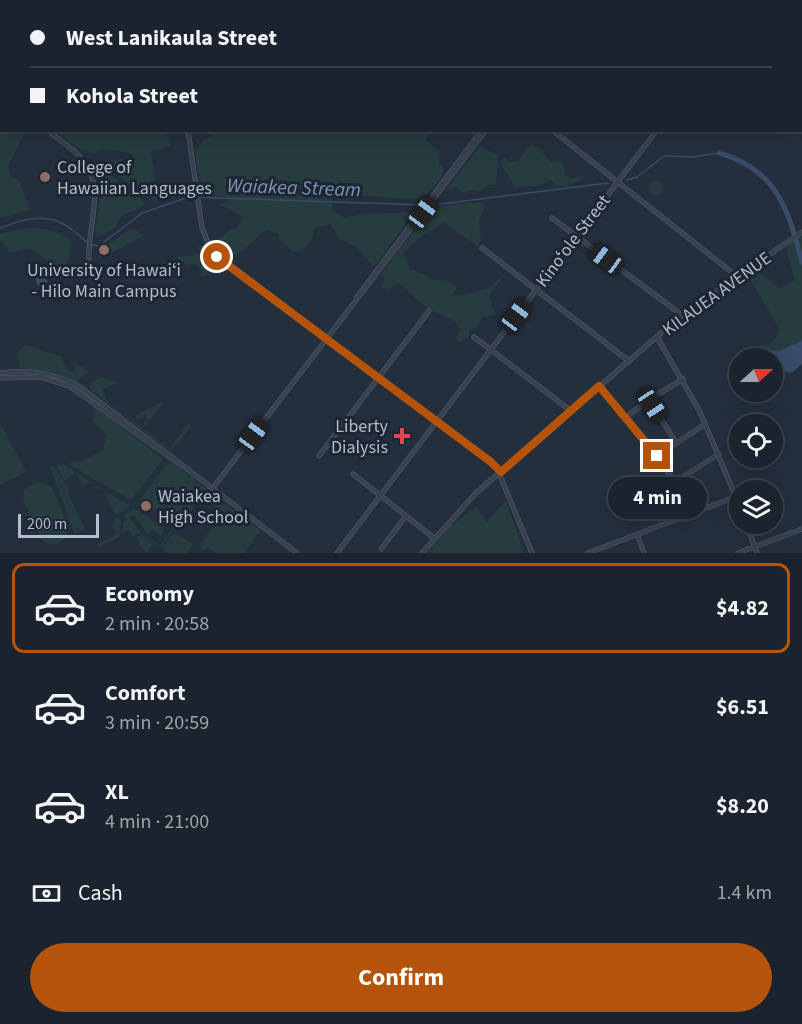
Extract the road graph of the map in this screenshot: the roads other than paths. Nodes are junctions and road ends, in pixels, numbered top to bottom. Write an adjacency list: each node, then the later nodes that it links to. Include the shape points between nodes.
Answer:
1 (50, 132): 11 (street, via 81,157 91,171 94,192)
2 (189, 132): 18 (street, via 204,236 214,254)
3 (482, 132): 18 (street)
4 (555, 132): 6 (street)
5 (656, 132): 6 (street, Kinoʻole Street)
6 (618, 182): 9 (street, Kinoʻole Street); 12 (street)
7 (552, 218): 9 (street)
8 (802, 232): 12 (street, KILAUEA AVENUE)
9 (576, 237): 13 (street, Kinoʻole Street); 15 (street)
10 (482, 248): 13 (street)
11 (89, 260)
12 (739, 278): 15 (street, KILAUEA AVENUE)
13 (536, 290): 19 (street, Kinoʻole Street); 20 (street)
14 (429, 311): 23 (street)
15 (682, 315): 17 (street, KILAUEA AVENUE)
16 (474, 337): 19 (street)
17 (657, 337): 20 (street, KILAUEA AVENUE); 24 (street)
18 (326, 338): 23 (street); 40 (street)
19 (490, 349): 27 (street); 29 (street, Kinoʻole Street)
20 (629, 361): 25 (street, KILAUEA AVENUE)
21 (0, 373): 35 (street, via 41,372 71,382)
22 (0, 378): 35 (street, via 41,377 69,386)
23 (379, 379): 29 (street); 33 (street)
24 (683, 379): 26 (street); 30 (street)
25 (599, 386): 27 (street, KILAUEA AVENUE); 28 (street)
26 (650, 401): 28 (street); 31 (street)
27 (571, 411): 36 (street, KILAUEA AVENUE)
28 (625, 418): 34 (street)
29 (436, 421): 36 (street); 41 (street, Kinoʻole Street)
30 (705, 424): 31 (street); 32 (street)
31 (676, 443): 34 (street)
32 (719, 454): 38 (street); 39 (street)
33 (319, 456)
34 (657, 456): 39 (street)
35 (184, 467): 40 (street)
36 (501, 472): 48 (street, KILAUEA AVENUE); 54 (street)
37 (353, 474): 41 (street)
38 (729, 481)
39 (675, 482): 43 (street)
40 (212, 489): 51 (street)
41 (382, 495): 44 (street); 52 (street, Kinoʻole Street)
42 (729, 499): 43 (street)
43 (698, 510): 46 (street)
44 (406, 516): 48 (street); 50 (street)
45 (802, 529): 49 (street)
46 (637, 534): 55 (street); 56 (street)
47 (749, 534): 49 (street)
48 (434, 538): 53 (street, KILAUEA AVENUE)
49 (754, 547): 57 (street); 58 (street)
50 (381, 549)
51 (297, 553)
52 (337, 553)
53 (422, 553)
54 (532, 553)
55 (588, 553)
56 (644, 553)
57 (738, 553)
58 (757, 553)

